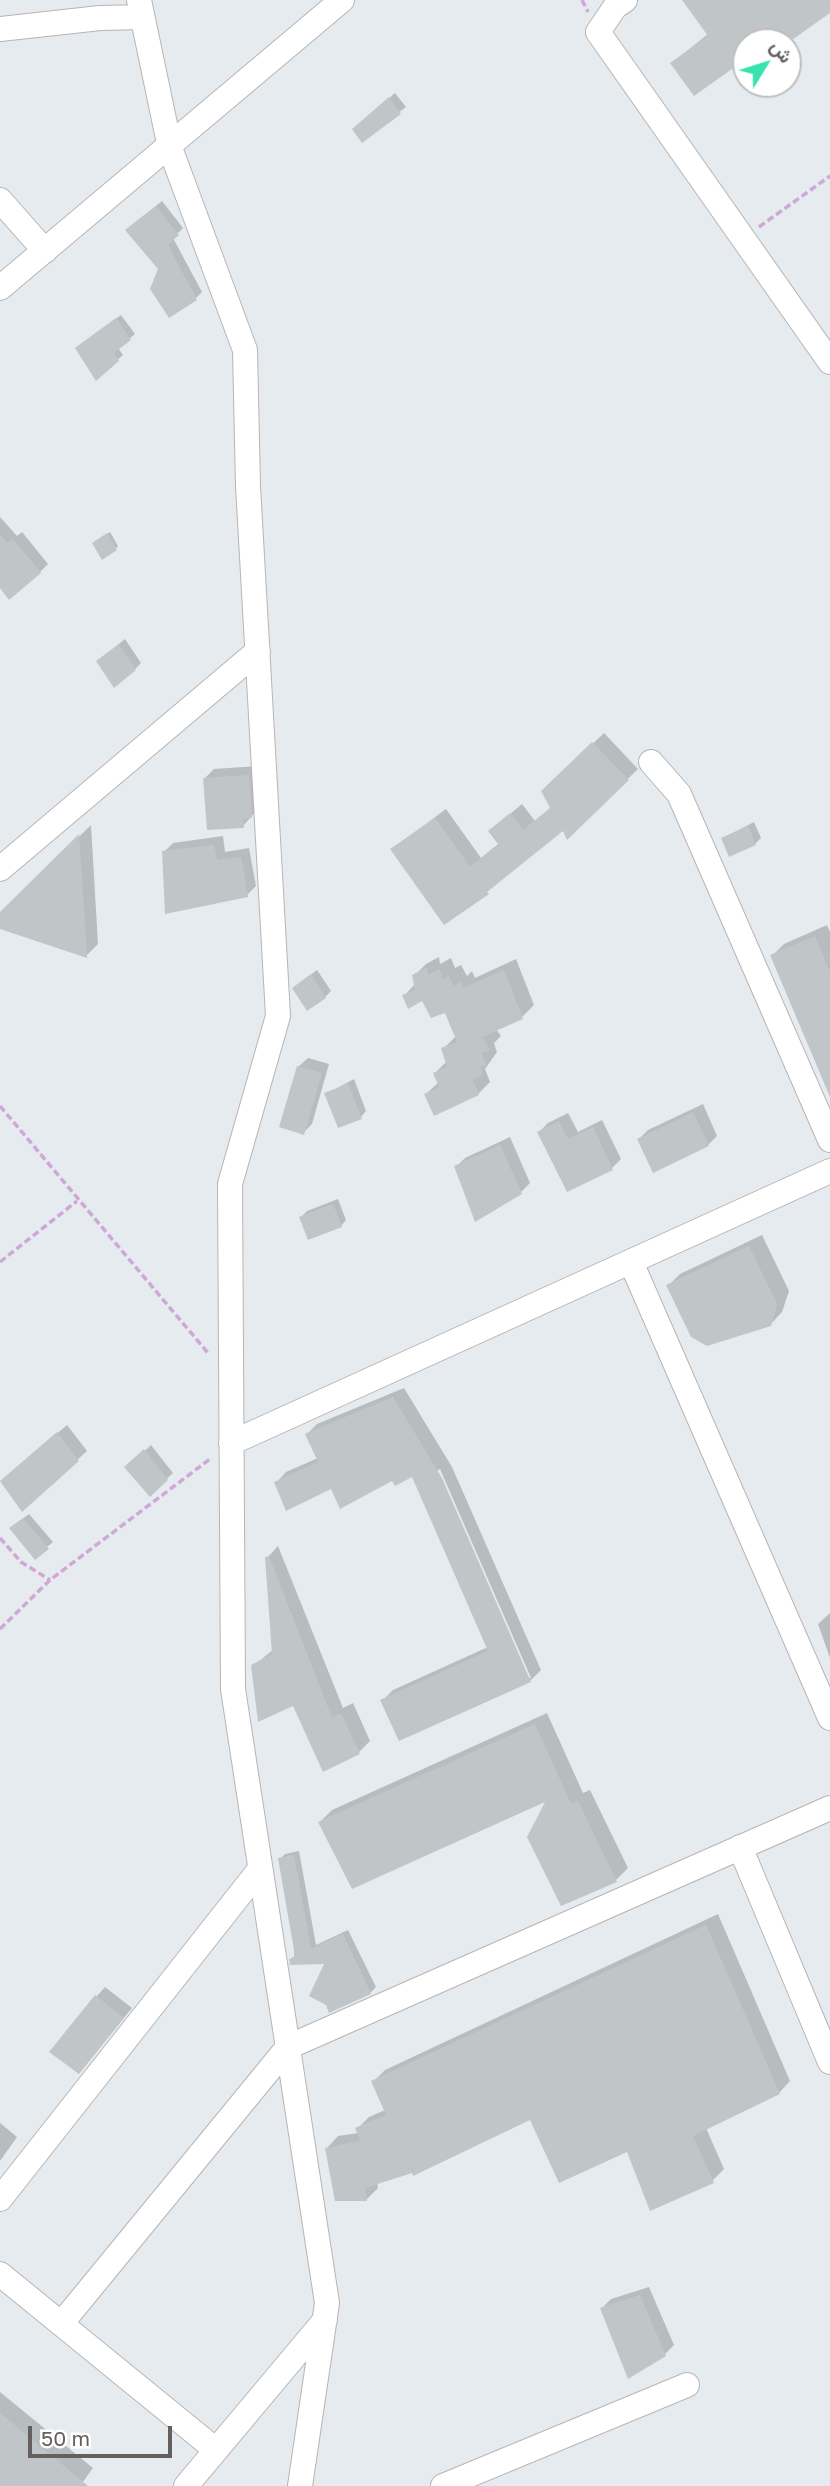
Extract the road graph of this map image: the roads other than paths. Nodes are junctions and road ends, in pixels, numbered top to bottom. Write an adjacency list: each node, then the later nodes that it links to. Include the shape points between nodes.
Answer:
1 (342, 0): 5 (street)
2 (625, 0): 9 (street, via 598,32)
3 (140, 9): 4 (street); 5 (street)
4 (0, 29)
5 (170, 148): 7 (street); 10 (street, via 244,350)
6 (0, 200): 7 (street)
7 (46, 251): 8 (street)
8 (0, 288)
9 (830, 362)
10 (258, 651): 12 (street); 16 (street, via 278,1016 230,1184)
11 (651, 762): 13 (street, via 678,794)
12 (0, 869)
13 (830, 1140)
14 (830, 1171): 15 (street)
15 (631, 1262): 16 (street); 17 (street)
16 (231, 1443): 20 (street, via 233,1689)
17 (830, 1718)
18 (830, 1808): 19 (street)
19 (740, 1847): 21 (street); 22 (street)
20 (260, 1869): 21 (street); 23 (street)
21 (288, 2047): 25 (street, via 327,2303); 26 (street)
22 (830, 2062)
23 (0, 2199)
24 (0, 2274): 26 (street)
25 (325, 2320): 28 (street); 30 (street)
26 (61, 2324): 28 (street)
27 (687, 2385): 31 (street)
28 (216, 2450): 29 (street)
29 (186, 2486)
30 (300, 2486)
31 (443, 2486)

